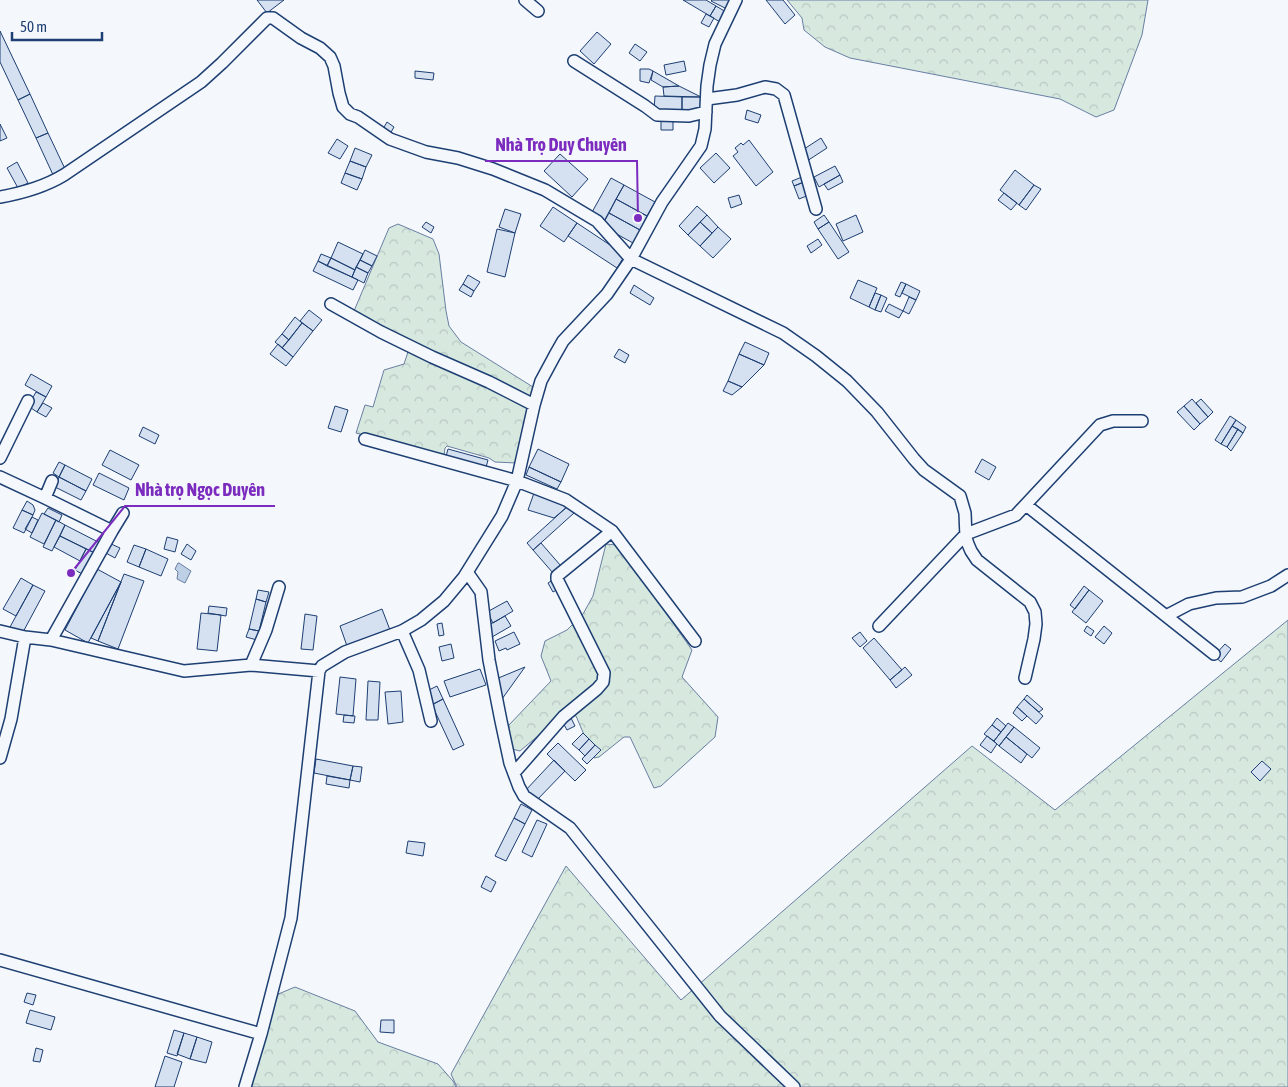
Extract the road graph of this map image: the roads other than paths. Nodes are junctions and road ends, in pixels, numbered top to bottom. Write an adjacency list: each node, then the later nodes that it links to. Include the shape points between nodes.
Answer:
1 (525, 0): 3 (street)
2 (736, 0): 5 (street, via 715,44)
3 (538, 11)
4 (574, 61): 6 (street, via 658,115 689,116)
5 (707, 99): 6 (street); 8 (street, via 765,87 784,95)
6 (706, 112): 9 (street, via 701,146 662,202)
7 (0, 197): 9 (street, via 37,188 64,175 201,82 267,18 273,18 330,57 343,107 350,114 390,139 493,169 545,190 597,221)
8 (816, 209)
9 (631, 260): 12 (street, via 607,294 563,341 541,381); 24 (street, via 783,334 848,381 924,470 960,496)
10 (331, 304): 12 (street)
11 (28, 401): 15 (street)
12 (534, 405): 18 (street)
13 (1142, 421): 20 (street, via 1113,420 1100,425)
14 (365, 439): 18 (street)
15 (0, 458)
16 (0, 477): 19 (street)
17 (52, 481): 19 (street)
18 (517, 482): 23 (street, via 566,500); 25 (street, via 502,516)
19 (45, 498): 22 (street)
20 (1026, 504): 24 (street, via 1016,515); 28 (street)
21 (123, 512): 22 (street)
22 (112, 531): 33 (street)
23 (612, 531): 34 (street); 41 (street, via 557,576 604,673 603,682 564,717)
24 (966, 534): 29 (street); 38 (street, via 977,560 1030,602 1035,612 1034,639)
25 (467, 572): 31 (street, via 444,601); 41 (street, via 481,592 500,721)
26 (1288, 575): 28 (street, via 1242,598 1216,598 1189,604)
27 (279, 586): 36 (street)
28 (1166, 616): 35 (street)
29 (880, 626)
30 (0, 631): 32 (street)
31 (402, 631): 37 (street, via 345,652); 39 (street, via 420,670)
32 (25, 637): 33 (street); 40 (street, via 11,719)
33 (51, 640): 36 (street, via 184,671)
34 (695, 641)
35 (1214, 654)
36 (251, 665): 37 (street)
37 (319, 671): 43 (street, via 291,918)
38 (1025, 678)
39 (431, 721)
40 (0, 758)
41 (514, 773): 45 (street, via 524,796 570,828 720,1016)
42 (0, 960): 43 (street)
43 (261, 1034): 44 (street)
44 (246, 1087)
45 (794, 1087)

